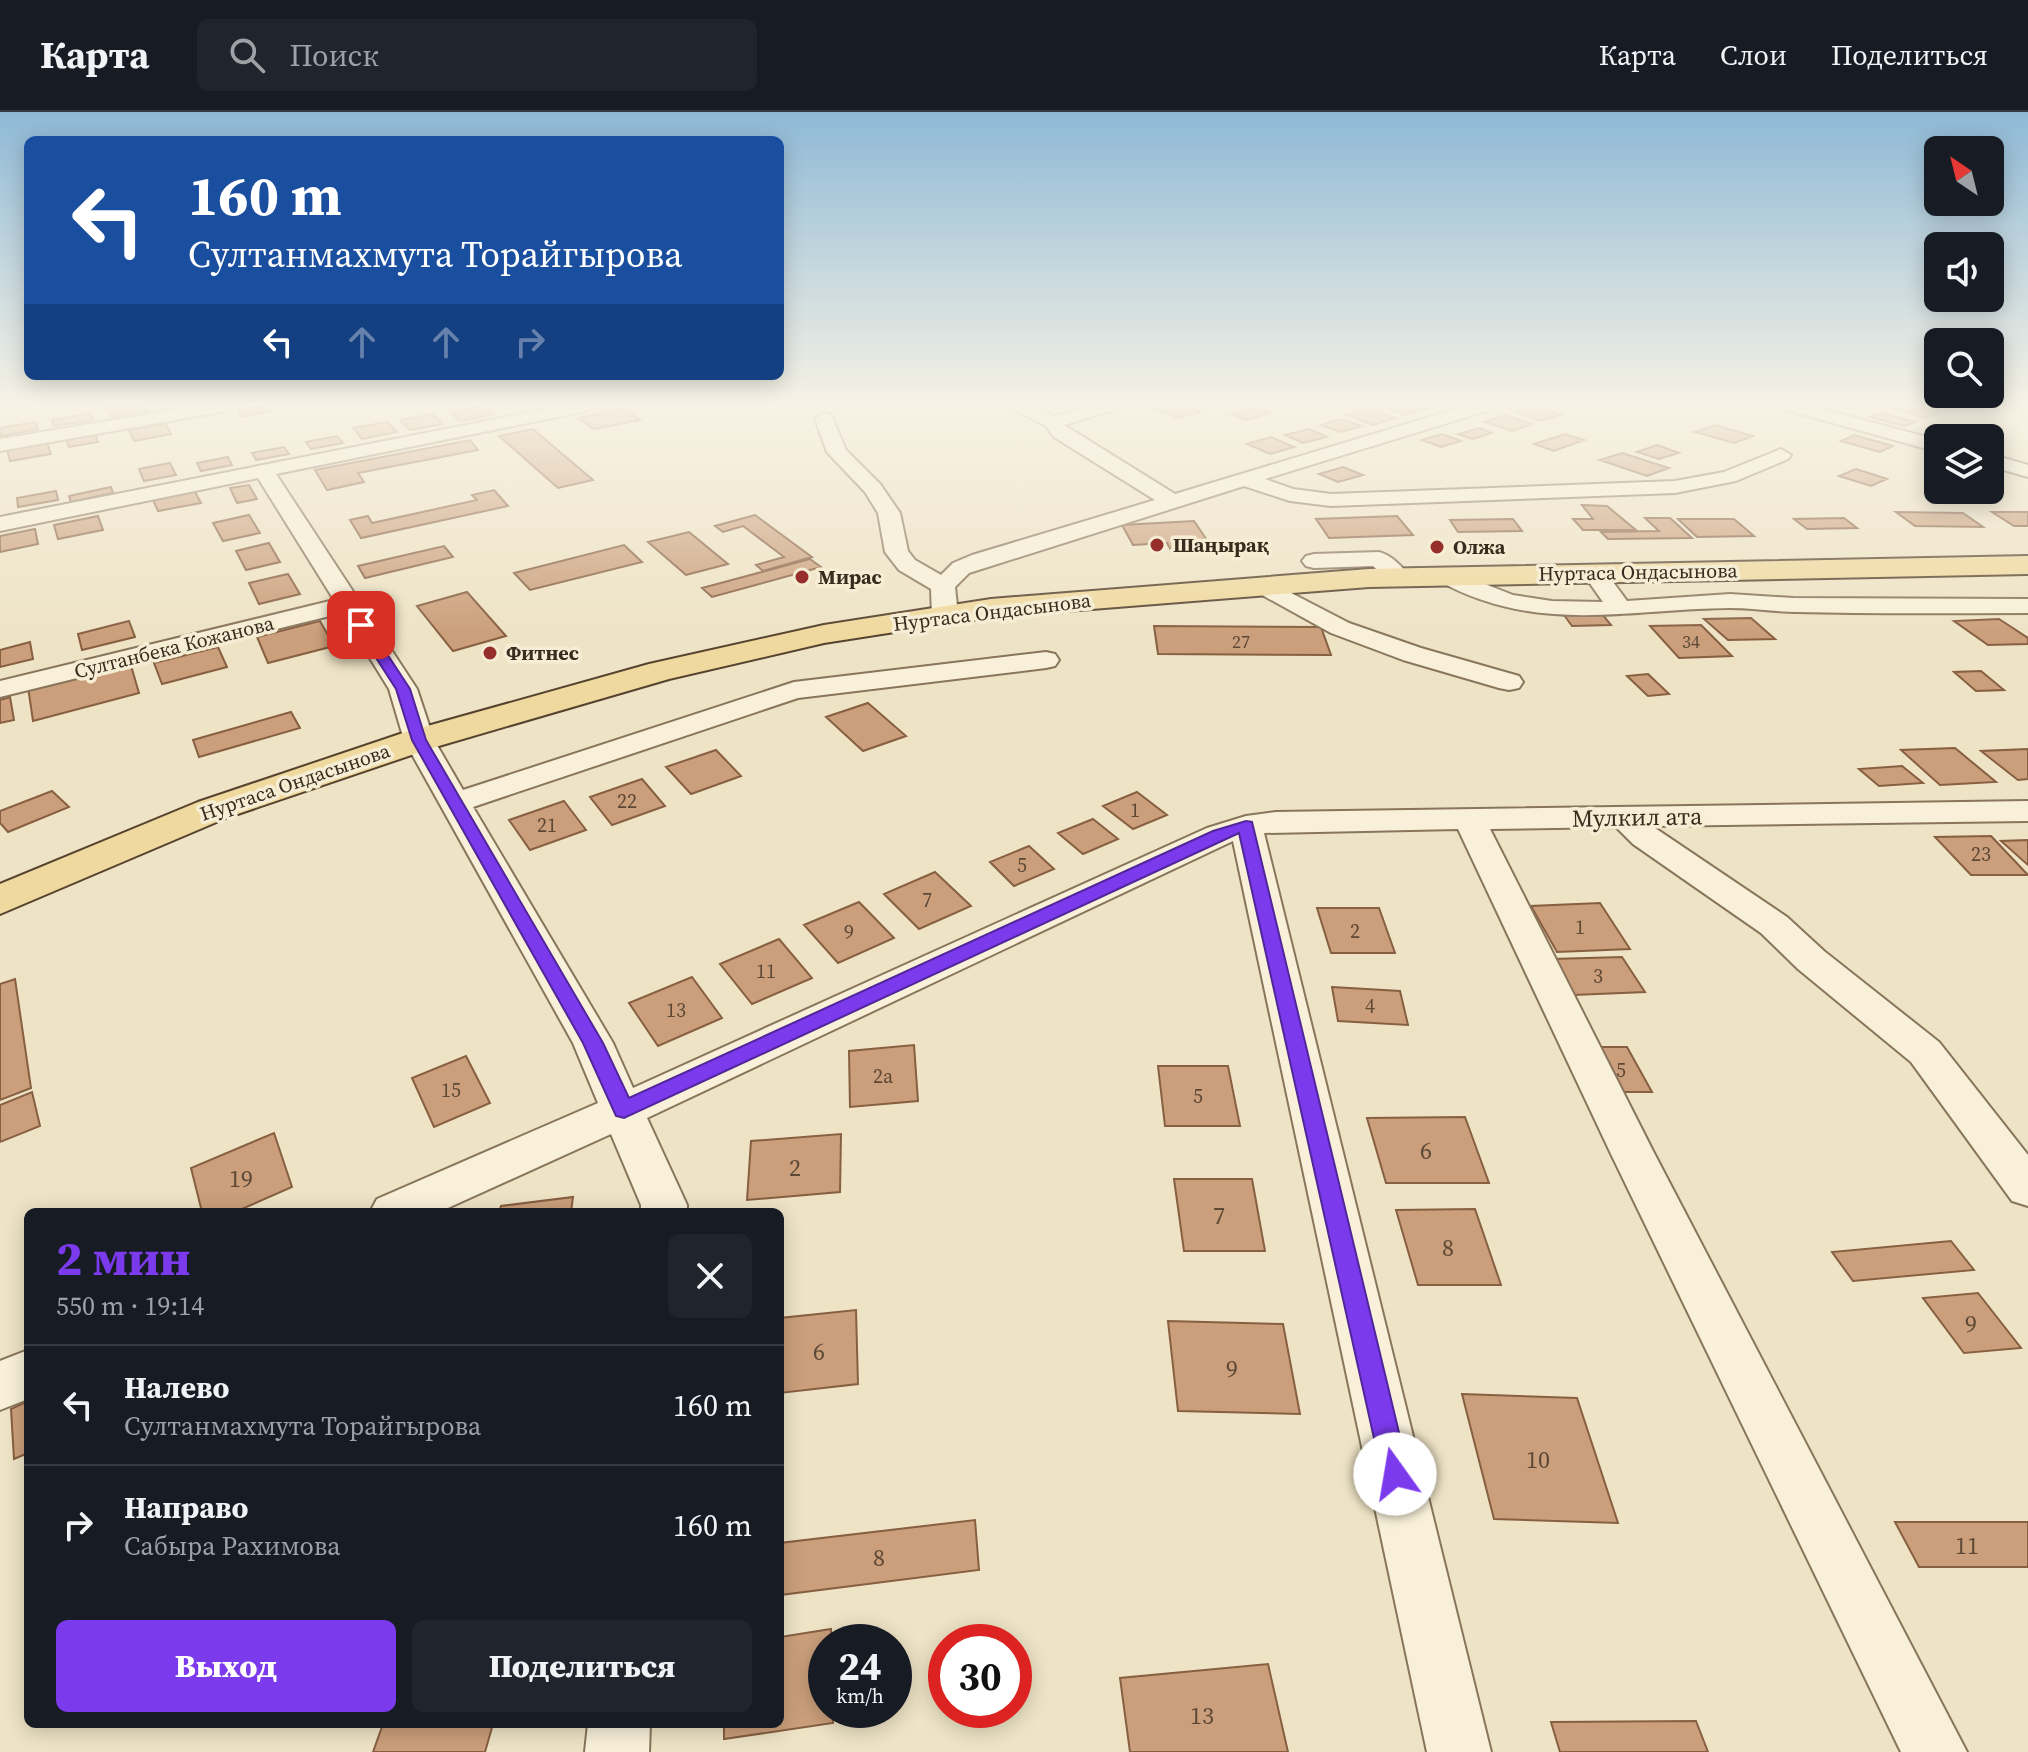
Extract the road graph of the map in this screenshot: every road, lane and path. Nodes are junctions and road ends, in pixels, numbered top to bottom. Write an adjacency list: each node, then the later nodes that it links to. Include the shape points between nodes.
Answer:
1 (207, 483): 9 (street)
2 (271, 483): 17 (street)
3 (868, 483): 16 (street, via 889,513 897,552)
4 (1142, 483): 8 (street)
5 (1227, 483): 8 (street)
6 (1255, 483): 7 (street, via 1290,495 1331,500 1585,492)
7 (1699, 483)
8 (1170, 500): 16 (street, via 961,568)
9 (0, 524)
10 (1314, 561): 14 (street, via 1379,559)
11 (2028, 565): 12 (main road, Нуртаса Ондасынова)
12 (1594, 572): 13 (main road, Нуртаса Ондасынова); 19 (street)
13 (1447, 576): 14 (main road, Нуртаса Ондасынова); 19 (street, via 1473,592 1513,604 1566,611)
14 (1398, 577): 15 (main road, Нуртаса Ондасынова)
15 (1264, 586): 16 (main road, Нуртаса Ондасынова, via 991,608); 21 (street, via 1340,628)
16 (944, 601): 23 (main road, Нуртаса Ондасынова)
17 (347, 604): 22 (street, Султанбека Кожанова); 23 (street, via 403,689)
18 (2028, 606): 19 (street, via 1730,601)
19 (1620, 609)
20 (1046, 660): 24 (street, via 794,690)
21 (1509, 682)
22 (0, 689)
23 (419, 740): 24 (street); 29 (main road, Нуртаса Ондасынова, via 212,810)
24 (457, 802): 30 (street, via 593,1043)
25 (2028, 811): 26 (street, Мулкил ата)
26 (1624, 817): 27 (street, Мулкил ата); 31 (street, via 1774,925 1925,1052)
27 (1469, 819): 28 (street, Мулкил ата); 39 (street)
28 (1246, 826): 30 (street, Мулкил ата); 38 (street)
29 (0, 900)
30 (624, 1110): 32 (street, Мулкил ата); 33 (street)
31 (2028, 1188)
32 (402, 1208)
33 (664, 1208)
34 (24, 1376): 35 (street)
35 (0, 1386)
36 (619, 1728): 37 (street)
37 (617, 1752)
38 (1459, 1752)
39 (1935, 1752)

